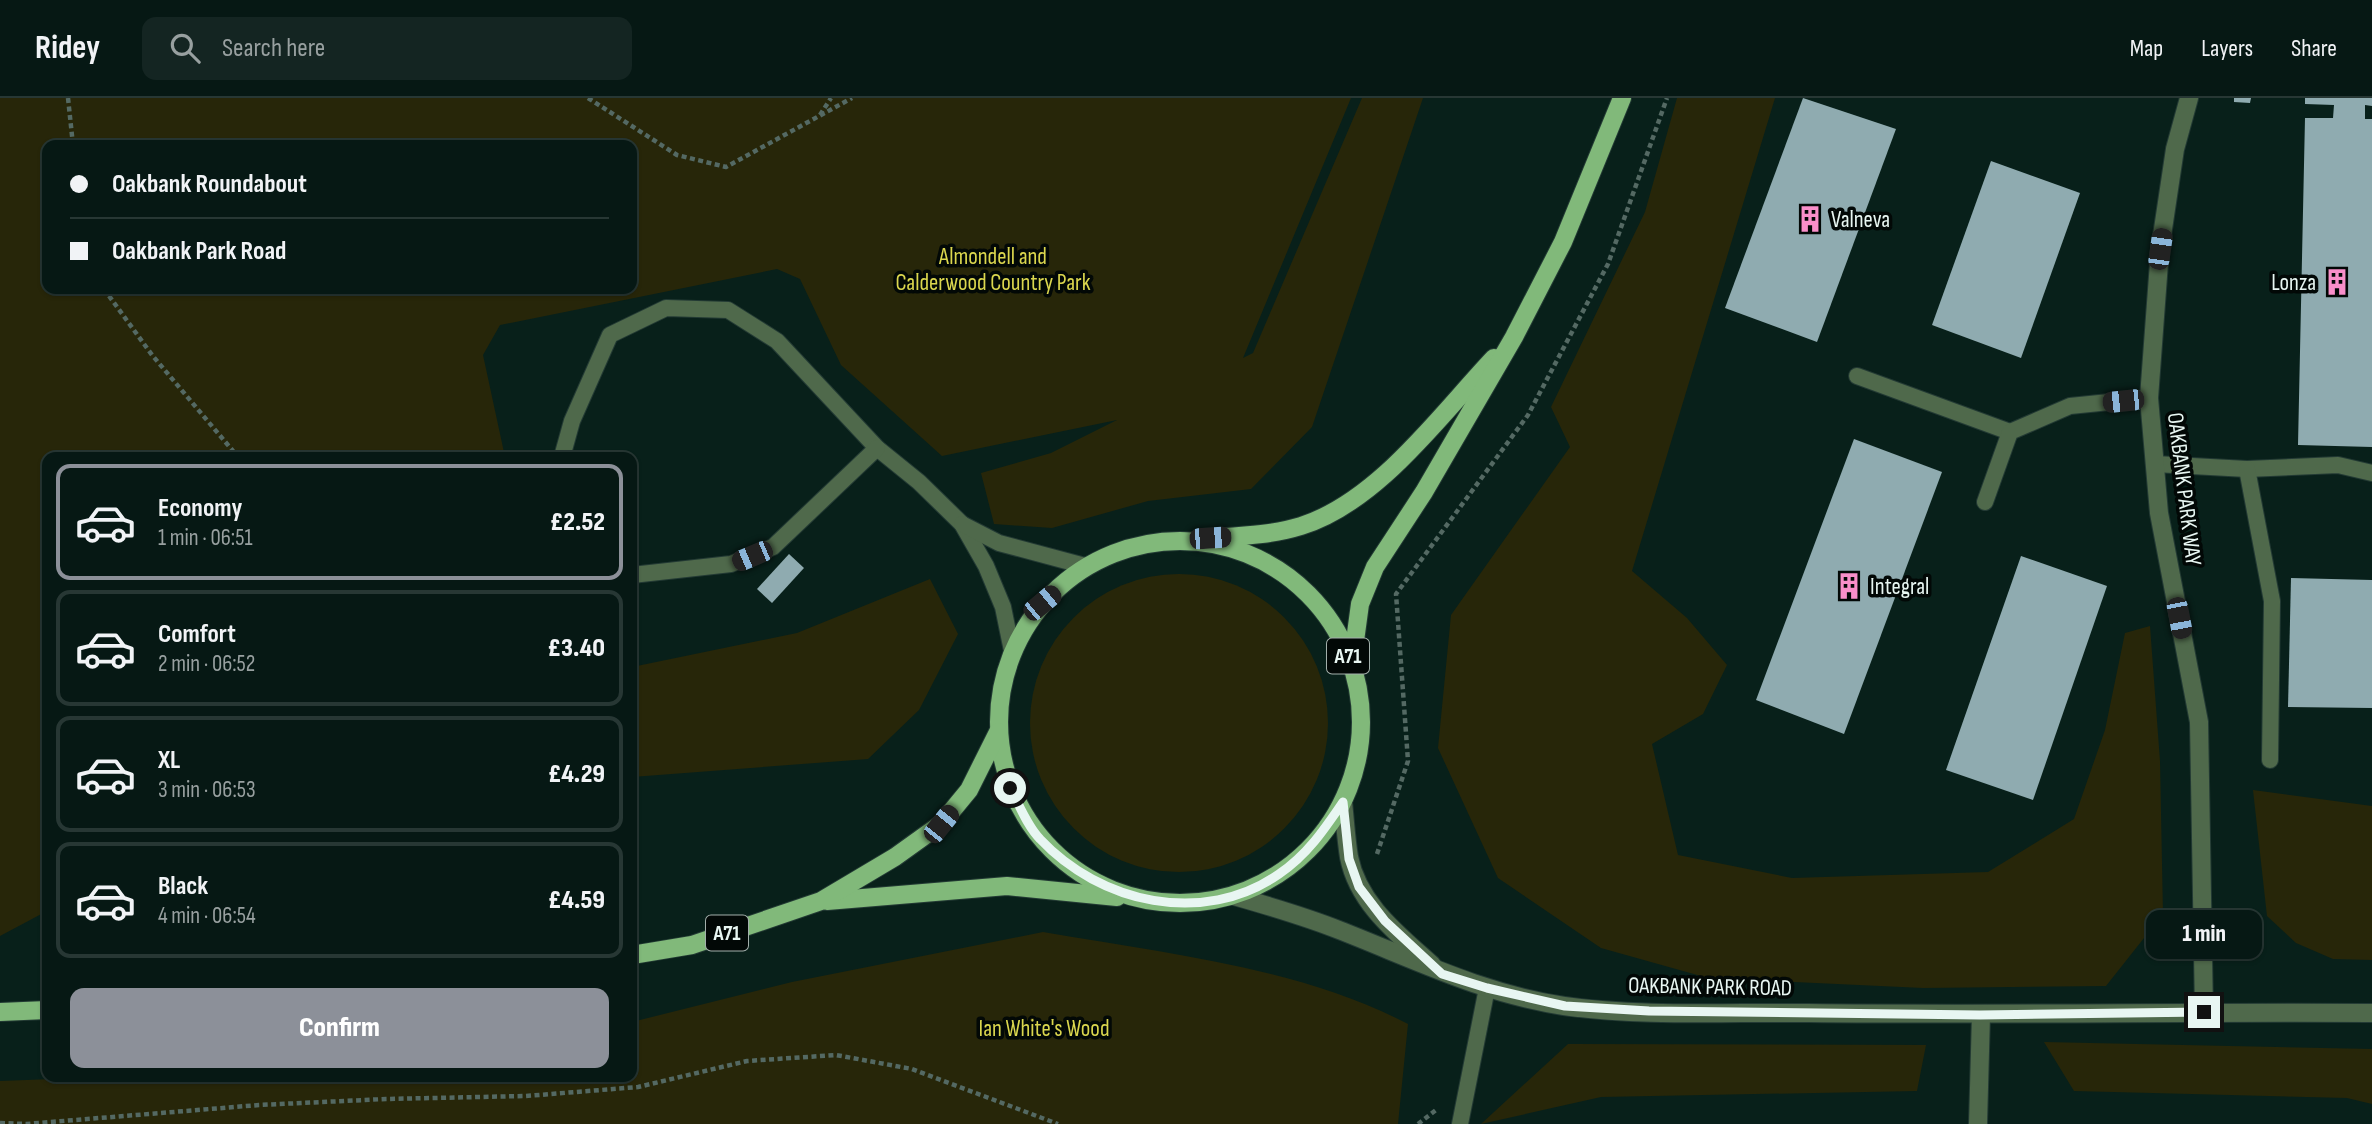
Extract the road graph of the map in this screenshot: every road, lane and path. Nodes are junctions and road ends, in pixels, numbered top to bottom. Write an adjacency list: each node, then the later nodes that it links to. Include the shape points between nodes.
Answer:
1 (68, 98): 9 (path)
2 (588, 98): 8 (path, via 677,155 726,167)
3 (831, 98): 8 (path)
4 (852, 98): 8 (path)
5 (1622, 98): 11 (main road, A71, via 1563,242)
6 (1667, 98): 31 (path, via 1608,264 1528,415 1395,594 1408,761)
7 (2189, 98): 13 (street, OAKBANK PARK WAY, via 2175,149 2160,249)
8 (819, 116)
9 (72, 140)
10 (108, 294): 16 (path)
11 (1514, 337): 23 (main road, A71, via 1393,466 1337,510 1302,526 1259,535); 27 (main road, A71, via 1375,567 1360,604)
12 (1857, 376): 14 (lane)
13 (2149, 398): 14 (lane, via 2070,406); 18 (street, OAKBANK PARK WAY)
14 (2010, 432): 21 (lane)
15 (877, 447): 17 (lane, via 777,341 728,310 666,308 610,335); 22 (lane); 25 (lane, via 773,547 732,565)
16 (234, 452)
17 (563, 452)
18 (2155, 464): 19 (lane); 40 (street, OAKBANK PARK WAY, via 2159,513 2199,722)
19 (2247, 469): 20 (lane, via 2338,465); 29 (lane, via 2272,601)
20 (2372, 473)
21 (1985, 502)
22 (962, 524): 24 (lane, via 999,543); 26 (lane, via 1003,607)
23 (1186, 540): 24 (main road, A71, via 1134,545); 27 (main road, A71, via 1240,550 1288,576 1327,615)
24 (1085, 566): 26 (main road, A71, via 1042,603)
25 (637, 574)
26 (1012, 651): 28 (main road, A71, via 1000,691)
27 (1352, 663): 30 (main road, A71, via 1360,722 1358,757)
28 (998, 732): 33 (main road, A71, via 1010,788 1038,838 1081,876); 34 (main road, A71, via 969,790 941,824)
29 (2270, 760)
30 (1343, 802): 32 (main road, A71, via 1315,843 1278,875); 36 (street, OAKBANK PARK ROAD, via 1349,859 1359,887 1385,921)
31 (1375, 860)
32 (1234, 896): 33 (main road, A71, via 1184,904); 36 (street, OAKBANK PARK ROAD, via 1316,921)
33 (1134, 898): 34 (main road, A71, via 1007,886)
34 (821, 901): 35 (main road, A71, via 692,945)
35 (637, 954)
36 (1442, 974): 37 (street, OAKBANK PARK ROAD)
37 (1487, 988): 42 (street, OAKBANK PARK ROAD, via 1565,1006 1649,1011); 45 (lane)
38 (42, 1010): 39 (main road)
39 (0, 1012)
40 (2204, 1012): 41 (street, OAKBANK PARK ROAD); 42 (street, OAKBANK PARK ROAD)
41 (2372, 1013)
42 (1980, 1015): 46 (street)
43 (0, 1123): 44 (path, via 284,1104 610,1090 747,1060 836,1055 912,1069)
44 (1059, 1124)
45 (1460, 1124)
46 (1978, 1124)

